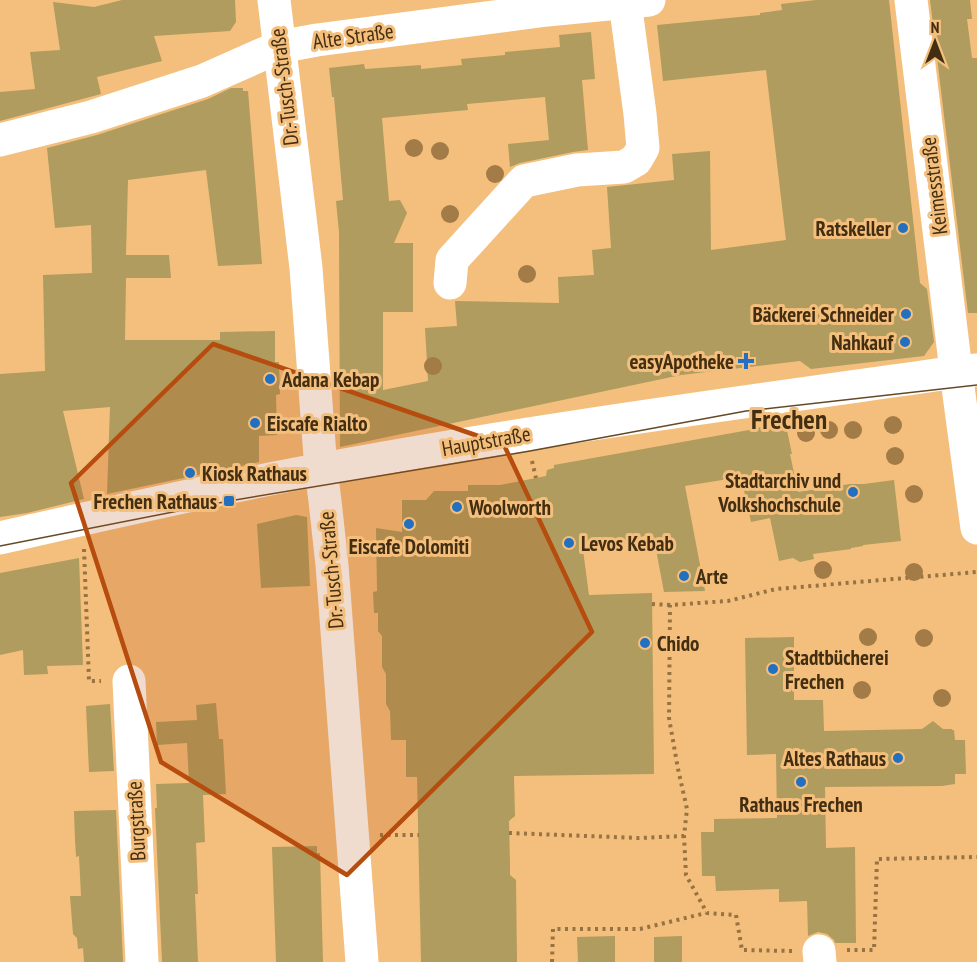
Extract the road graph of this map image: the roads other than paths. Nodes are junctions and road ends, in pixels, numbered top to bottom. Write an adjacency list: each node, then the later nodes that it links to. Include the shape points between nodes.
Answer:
1 (274, 0): 4 (street, Dr.-Tusch-Straße)
2 (911, 0): 7 (street, Keimesstraße)
3 (637, 1): 4 (street, Alte Straße); 6 (street, via 643,148 636,160 624,167 577,170 524,181 452,260)
4 (279, 47): 5 (street, Alte Straße, via 202,81 91,117); 8 (street, Dr.-Tusch-Straße, via 306,268)
5 (0, 140)
6 (450, 282)
7 (967, 371): 8 (street, Hauptstraße, via 525,434); 9 (street, Keimesstraße)
8 (321, 470): 10 (street, Hauptstraße); 13 (street, Dr.-Tusch-Straße)
9 (977, 528)
10 (0, 538)
11 (129, 681): 12 (street, Burgstraße)
12 (142, 962)
13 (362, 962)

